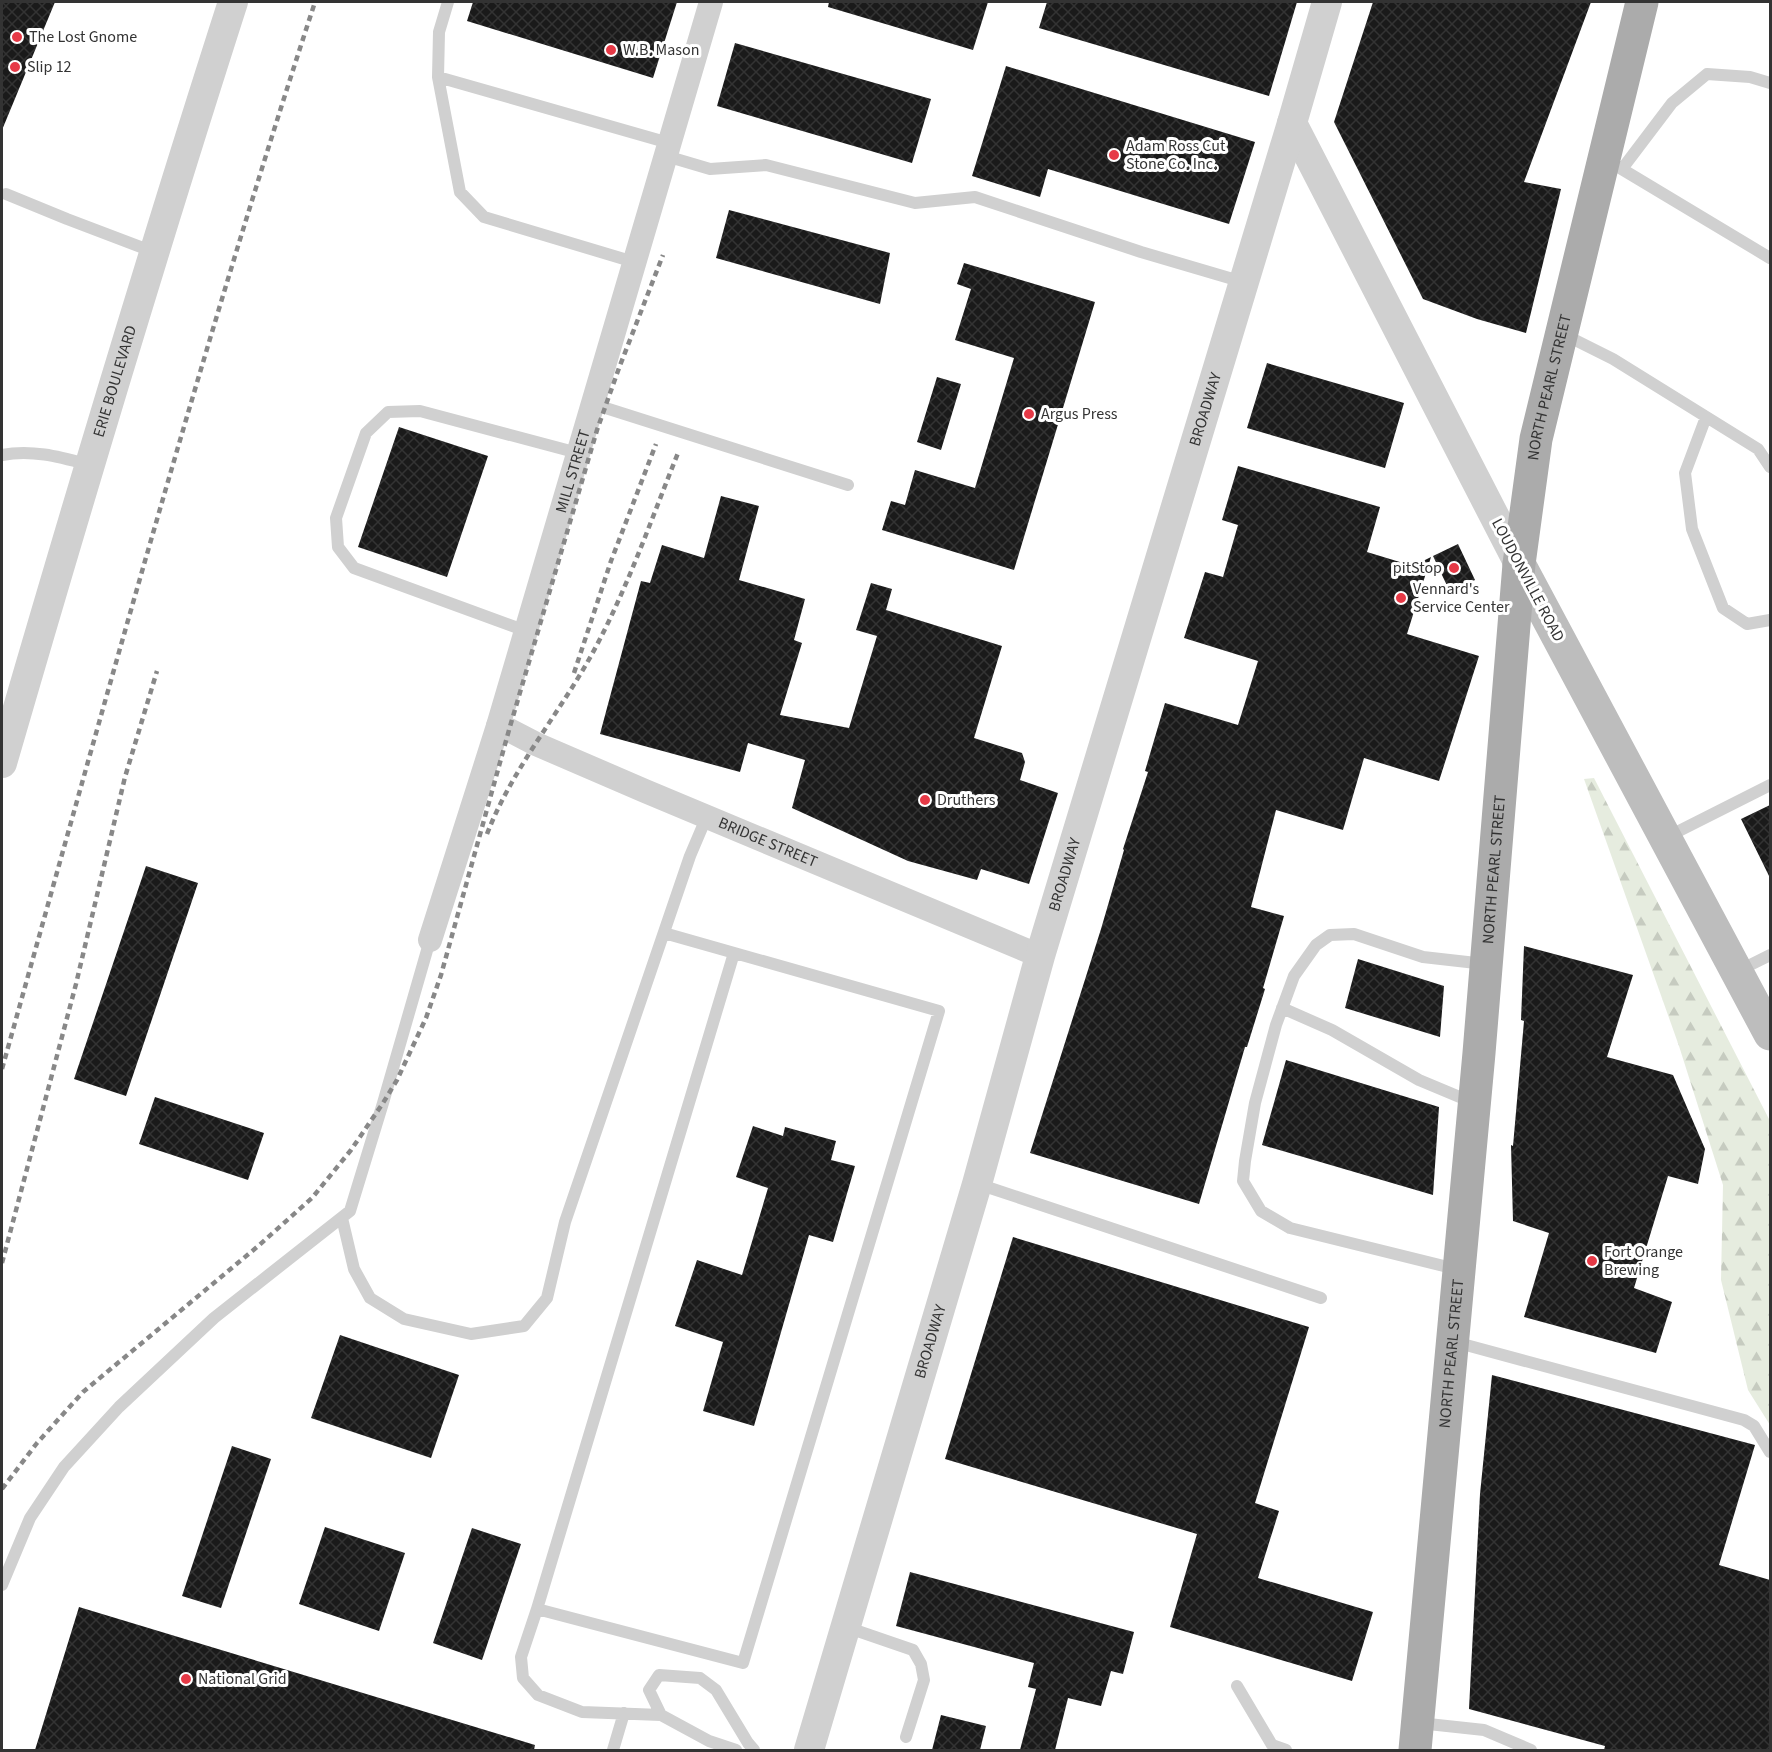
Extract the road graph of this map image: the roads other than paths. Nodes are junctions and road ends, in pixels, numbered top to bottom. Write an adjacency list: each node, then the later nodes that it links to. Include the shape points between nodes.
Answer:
1 (233, 2): 12 (street, ERIE BOULEVARD)
2 (448, 2): 6 (lane, via 439,32)
3 (711, 2): 9 (street, MILL STREET)
4 (1327, 2): 8 (street, BROADWAY)
5 (1642, 2): 10 (main road, NORTH PEARL STREET)
6 (438, 77): 9 (lane); 14 (lane, via 460,192 484,218)
7 (1770, 83): 10 (lane, via 1750,77 1707,74 1672,103)
8 (1292, 123): 15 (street, BROADWAY); 24 (street, LOUDONVILLE ROAD)
9 (668, 149): 14 (street, MILL STREET); 15 (lane, via 710,169 766,165 915,203 975,197)
10 (1613, 164): 13 (lane); 16 (main road, NORTH PEARL STREET)
11 (6, 194): 12 (lane)
12 (154, 252): 21 (street, ERIE BOULEVARD)
13 (1770, 258)
14 (634, 262): 17 (street, MILL STREET)
15 (1244, 282): 35 (street, BROADWAY)
16 (1562, 334): 18 (lane, via 1613,359); 24 (main road, NORTH PEARL STREET, via 1536,440)
17 (592, 404): 19 (street, MILL STREET); 23 (lane)
18 (1706, 417): 22 (lane, via 1758,449); 25 (lane, via 1685,473 1692,529 1724,608 1747,624)
19 (578, 453): 26 (street, MILL STREET); 26 (lane, via 420,411 388,412 366,433 336,518 338,547 354,567)
20 (2, 455): 21 (lane, via 29,452)
21 (90, 465): 28 (street, ERIE BOULEVARD)
22 (1770, 467)
23 (848, 485)
24 (1519, 564): 31 (main road, LOUDONVILLE ROAD); 37 (main road, NORTH PEARL STREET)
25 (1770, 620)
26 (526, 631): 27 (street, MILL STREET)
27 (498, 726): 30 (street, BRIDGE STREET); 33 (street, MILL STREET)
28 (2, 763)
29 (1770, 785): 31 (lane)
30 (707, 816): 32 (lane); 35 (street, BRIDGE STREET)
31 (1666, 838): 38 (main road, LOUDONVILLE ROAD)
32 (664, 933): 34 (lane); 43 (lane, via 565,1222 547,1298 524,1326 471,1334 404,1319 370,1298 354,1269)
33 (430, 940): 43 (lane, via 350,1211)
34 (734, 953): 49 (lane); 49 (lane, via 939,1011 743,1663)
35 (1040, 956): 42 (street, BROADWAY)
36 (1770, 956): 38 (lane)
37 (1486, 964): 39 (lane, via 1423,957 1354,934 1330,935 1316,945 1294,976); 41 (main road, NORTH PEARL STREET)
38 (1737, 972): 40 (main road, LOUDONVILLE ROAD)
39 (1282, 1008): 41 (lane, via 1332,1030 1419,1080); 44 (lane, via 1255,1102 1245,1161 1243,1181 1261,1211 1290,1228)
40 (1770, 1034)
41 (1475, 1104): 44 (main road, NORTH PEARL STREET)
42 (977, 1184): 45 (lane); 50 (street, BROADWAY)
43 (342, 1218): 48 (lane, via 214,1318 119,1407 64,1467 30,1518)
44 (1460, 1270): 46 (main road, NORTH PEARL STREET)
45 (1321, 1298)
46 (1454, 1342): 47 (lane, via 1744,1420 1754,1426); 55 (main road, NORTH PEARL STREET)
47 (1770, 1452)
48 (2, 1585)
49 (537, 1609): 52 (lane, via 521,1657 523,1678 538,1695 582,1712)
50 (845, 1627): 54 (lane, via 913,1650 921,1664 924,1680); 59 (street, BROADWAY)
51 (1237, 1686): 60 (lane, via 1272,1745)
52 (624, 1713): 53 (lane); 56 (lane)
53 (661, 1714): 57 (lane, via 709,1742); 58 (lane, via 649,1690 658,1675 700,1678 716,1690)
54 (906, 1737)
55 (1416, 1737): 61 (lane, via 1484,1730)
56 (613, 1750)
57 (736, 1750)
58 (754, 1750)
59 (808, 1750)
60 (1286, 1750)
61 (1531, 1750)

